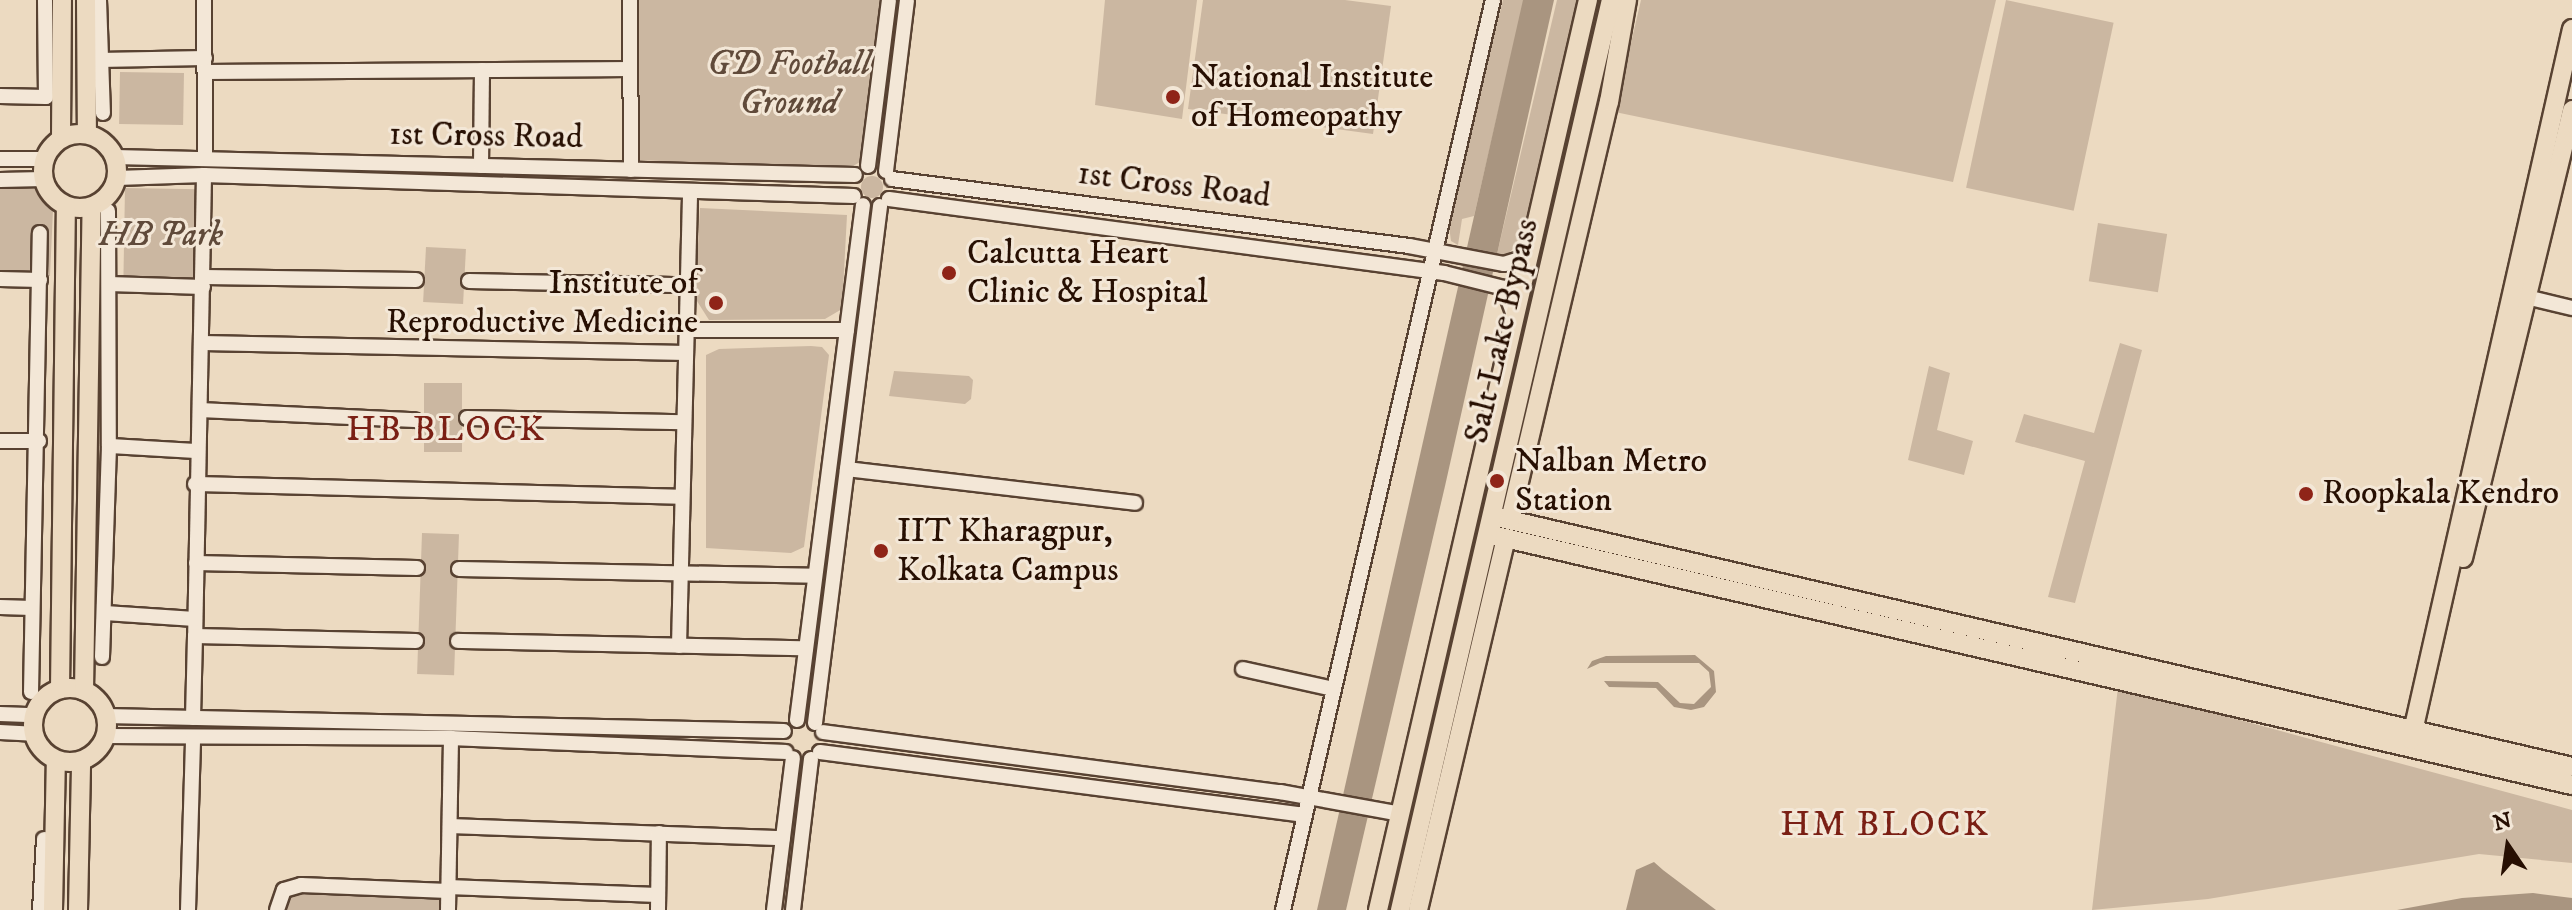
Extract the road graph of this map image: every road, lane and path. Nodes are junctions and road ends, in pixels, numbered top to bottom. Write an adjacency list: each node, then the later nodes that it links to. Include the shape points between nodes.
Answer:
1 (45, 0): 20 (street, via 46,97)
2 (62, 0): 24 (main road)
3 (86, 0): 23 (main road)
4 (99, 0): 15 (street)
5 (204, 0): 16 (street)
6 (630, 0): 17 (street)
7 (889, 0): 32 (street)
8 (907, 0): 38 (street)
9 (1493, 0): 55 (street)
10 (1588, 0): 54 (main road, Salt Lake Bypass)
11 (1611, 0): 19 (main road, Salt Lake Bypass)
12 (1627, 0): 14 (main road, Salt Lake Bypass)
13 (2572, 29): 35 (main road)
14 (1617, 56): 19 (main road); 73 (main road, Salt Lake Bypass)
15 (99, 60): 16 (street); 21 (street)
16 (205, 65): 18 (street); 28 (street)
17 (630, 69): 18 (street); 34 (street)
18 (482, 70): 31 (street)
19 (1592, 84): 72 (main road, Salt Lake Bypass)
20 (0, 96)
21 (103, 113)
22 (2571, 114): 35 (main road)
23 (87, 134): 24 (main road); 25 (main road, via 108,145)
24 (61, 137): 27 (main road)
25 (115, 157): 28 (street, 1st Cross Road); 40 (main road)
26 (0, 159): 27 (street)
27 (44, 159): 41 (main road)
28 (205, 159): 29 (street, 1st Cross Road)
29 (268, 161): 30 (street, 1st Cross Road); 39 (street)
30 (434, 165): 31 (street, 1st Cross Road); 43 (street)
31 (481, 166): 33 (street, 1st Cross Road)
32 (868, 166): 37 (street); 38 (street, 1st Cross Road)
33 (562, 168): 34 (street, 1st Cross Road); 44 (street)
34 (631, 170): 37 (street, 1st Cross Road)
35 (2548, 174): 65 (main road)
36 (204, 175): 39 (street, 1st Cross Road); 40 (street, 1st Cross Road); 62 (street)
37 (855, 175): 47 (street)
38 (889, 175): 46 (street, 1st Cross Road); 48 (street)
39 (268, 177): 43 (street, 1st Cross Road)
40 (117, 178): 50 (main road)
41 (43, 179): 42 (street); 49 (main road)
42 (0, 180)
43 (432, 183): 44 (street, 1st Cross Road)
44 (561, 188): 45 (street, 1st Cross Road)
45 (690, 192): 47 (street, 1st Cross Road); 64 (street)
46 (1025, 196): 51 (street); 52 (street, 1st Cross Road)
47 (858, 201): 48 (street, 1st Cross Road); 69 (street)
48 (885, 203): 51 (street, 1st Cross Road); 83 (street)
49 (66, 206): 50 (main road); 105 (main road)
50 (100, 210): 63 (street); 107 (main road)
51 (1024, 217): 56 (street, 1st Cross Road)
52 (1296, 231): 55 (street, 1st Cross Road); 56 (street)
53 (40, 233): 59 (street)
54 (1532, 243): 55 (street, 1st Cross Road, via 1523,258 1504,264); 67 (main road, Salt Lake Bypass)
55 (1442, 251): 57 (street)
56 (1292, 252): 57 (street, 1st Cross Road)
57 (1437, 272): 67 (street, 1st Cross Road, via 1498,285 1508,294); 106 (street)
58 (0, 279): 59 (street)
59 (40, 280): 79 (street)
60 (416, 280): 62 (street)
61 (469, 281): 64 (street)
62 (204, 282): 63 (street); 70 (street)
63 (109, 284): 80 (street)
64 (687, 285): 68 (street)
65 (2519, 296): 66 (street); 124 (main road)
66 (2572, 308)
67 (1514, 323): 132 (main road, Salt Lake Bypass)
68 (686, 330): 69 (street); 71 (street)
69 (847, 330): 81 (street)
70 (203, 343): 71 (street); 74 (street)
71 (686, 353): 77 (street)
72 (1530, 353): 73 (main road); 88 (main road, Salt Lake Bypass)
73 (1543, 380): 88 (main road, Salt Lake Bypass)
74 (200, 410): 76 (street); 82 (street)
75 (467, 418): 77 (street)
76 (415, 420)
77 (684, 422): 86 (street)
78 (0, 441): 79 (street)
79 (39, 441): 95 (street)
80 (109, 446): 82 (street); 96 (street)
81 (832, 449): 83 (street); 93 (street)
82 (197, 451): 85 (street)
83 (849, 452): 84 (street)
84 (847, 469): 87 (street); 115 (street)
85 (195, 484): 86 (street); 89 (street)
86 (682, 497): 92 (street)
87 (1135, 503)
88 (1499, 527): 124 (main road); 134 (main road, Salt Lake Bypass)
89 (196, 563): 90 (street); 97 (street)
90 (417, 568)
91 (459, 569): 92 (street)
92 (681, 573): 93 (street); 101 (street)
93 (815, 576): 102 (street)
94 (0, 607): 95 (street)
95 (32, 608): 108 (street)
96 (105, 613): 97 (street); 103 (street)
97 (195, 619): 98 (street)
98 (195, 636): 99 (street); 112 (street)
99 (416, 641)
100 (458, 641): 101 (street)
101 (679, 646): 102 (street)
102 (806, 648): 113 (street)
103 (102, 657)
104 (1243, 669): 106 (street)
105 (60, 689): 107 (main road); 110 (main road)
106 (1333, 689): 131 (street)
107 (84, 691): 111 (main road, via 97,699)
108 (31, 692)
109 (0, 714): 110 (street)
110 (25, 714): 119 (main road)
111 (106, 716): 112 (street); 120 (main road)
112 (193, 718): 114 (street)
113 (797, 720): 115 (street); 116 (street)
114 (377, 722): 118 (street); 122 (street)
115 (819, 728): 126 (street); 131 (street)
116 (784, 731): 118 (street); 125 (street)
117 (0, 732): 119 (street)
118 (508, 733): 123 (street); 125 (street)
119 (33, 734): 127 (main road)
120 (106, 736): 121 (street); 128 (main road)
121 (193, 738): 122 (street); 144 (street)
122 (376, 738): 123 (street)
123 (451, 738): 135 (street)
124 (2416, 739): 129 (main road); 130 (main road)
125 (789, 755): 126 (street); 137 (street)
126 (816, 756): 133 (street); 148 (street)
127 (56, 760): 128 (main road); 142 (main road)
128 (81, 761): 143 (main road)
129 (2572, 767)
130 (2572, 785)
131 (1309, 797): 132 (street); 133 (street)
132 (1401, 814): 134 (main road); 150 (main road, Salt Lake Bypass)
133 (1305, 815): 149 (street)
134 (1430, 822): 151 (main road, Salt Lake Bypass); 152 (main road, Salt Lake Bypass)
135 (450, 826): 136 (street); 139 (street)
136 (659, 833): 137 (street); 140 (street)
137 (783, 838): 147 (street)
138 (44, 839): 141 (street)
139 (448, 889): 140 (street); 145 (street, via 301,885 284,890); 146 (street)
140 (658, 902)
141 (40, 910)
142 (53, 910)
143 (78, 910)
144 (188, 910)
145 (277, 910)
146 (448, 910)
147 (774, 910)
148 (793, 910)
149 (1283, 910)
150 (1378, 910)
151 (1400, 910)
152 (1418, 910)

